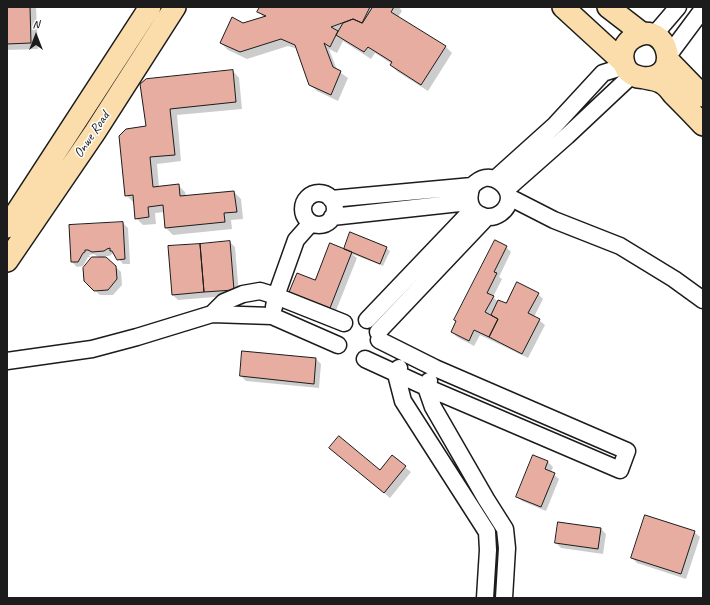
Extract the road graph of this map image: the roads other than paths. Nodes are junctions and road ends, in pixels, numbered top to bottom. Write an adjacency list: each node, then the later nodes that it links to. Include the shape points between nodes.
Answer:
1 (150, 7): 13 (main road, Onwe Road)
2 (175, 7): 15 (main road, Onwe Road)
3 (563, 7): 9 (main road)
4 (608, 7): 7 (main road)
5 (678, 7): 7 (street)
6 (703, 9): 8 (street)
7 (649, 35): 8 (main road, via 664,44); 9 (main road, via 636,36 625,46 623,54)
8 (668, 58): 9 (main road, via 665,68 653,78 645,79); 10 (main road)
9 (630, 70): 11 (street, via 603,73); 12 (street); 14 (main road, via 662,82)
10 (703, 96)
11 (574, 104): 12 (street); 16 (street)
12 (587, 117): 18 (street)
13 (77, 120): 15 (main road); 24 (main road, Onwe Road)
14 (703, 125)
15 (95, 132): 26 (main road, Onwe Road)
16 (495, 179): 17 (street, via 486,178); 18 (street, via 502,183)
17 (472, 186): 19 (street); 20 (street, via 469,194)
18 (508, 193): 22 (street, via 507,205 502,212); 28 (street, via 554,220 620,246)
19 (331, 199): 21 (street, via 334,205); 23 (street, via 320,193 305,201 303,214)
20 (471, 206): 21 (street); 22 (street, via 479,215); 25 (street)
21 (332, 217): 23 (street, via 323,224)
22 (487, 217): 25 (street)
23 (311, 223): 27 (street, via 296,240)
24 (7, 227)
25 (435, 259): 32 (street)
26 (7, 261)
27 (276, 296): 29 (street, via 260,291 243,294 224,302); 30 (street); 31 (street)
28 (703, 300)
29 (212, 314): 30 (street); 36 (street, via 92,349)
30 (272, 316): 33 (street)
31 (344, 323): 32 (street, via 359,318); 33 (street, via 339,330)
32 (375, 331): 34 (street); 35 (street, via 377,348)
33 (338, 346): 35 (street, via 342,353 349,357 357,360)
34 (405, 354): 37 (street); 38 (street)
35 (365, 358): 38 (street)
36 (7, 361)
37 (435, 368): 39 (street); 39 (street, via 627,451 620,470)
38 (396, 374): 39 (street); 40 (street, via 403,401 487,532)
39 (426, 387): 41 (street, via 433,407 505,529 507,548)
40 (485, 598)
41 (504, 598)

